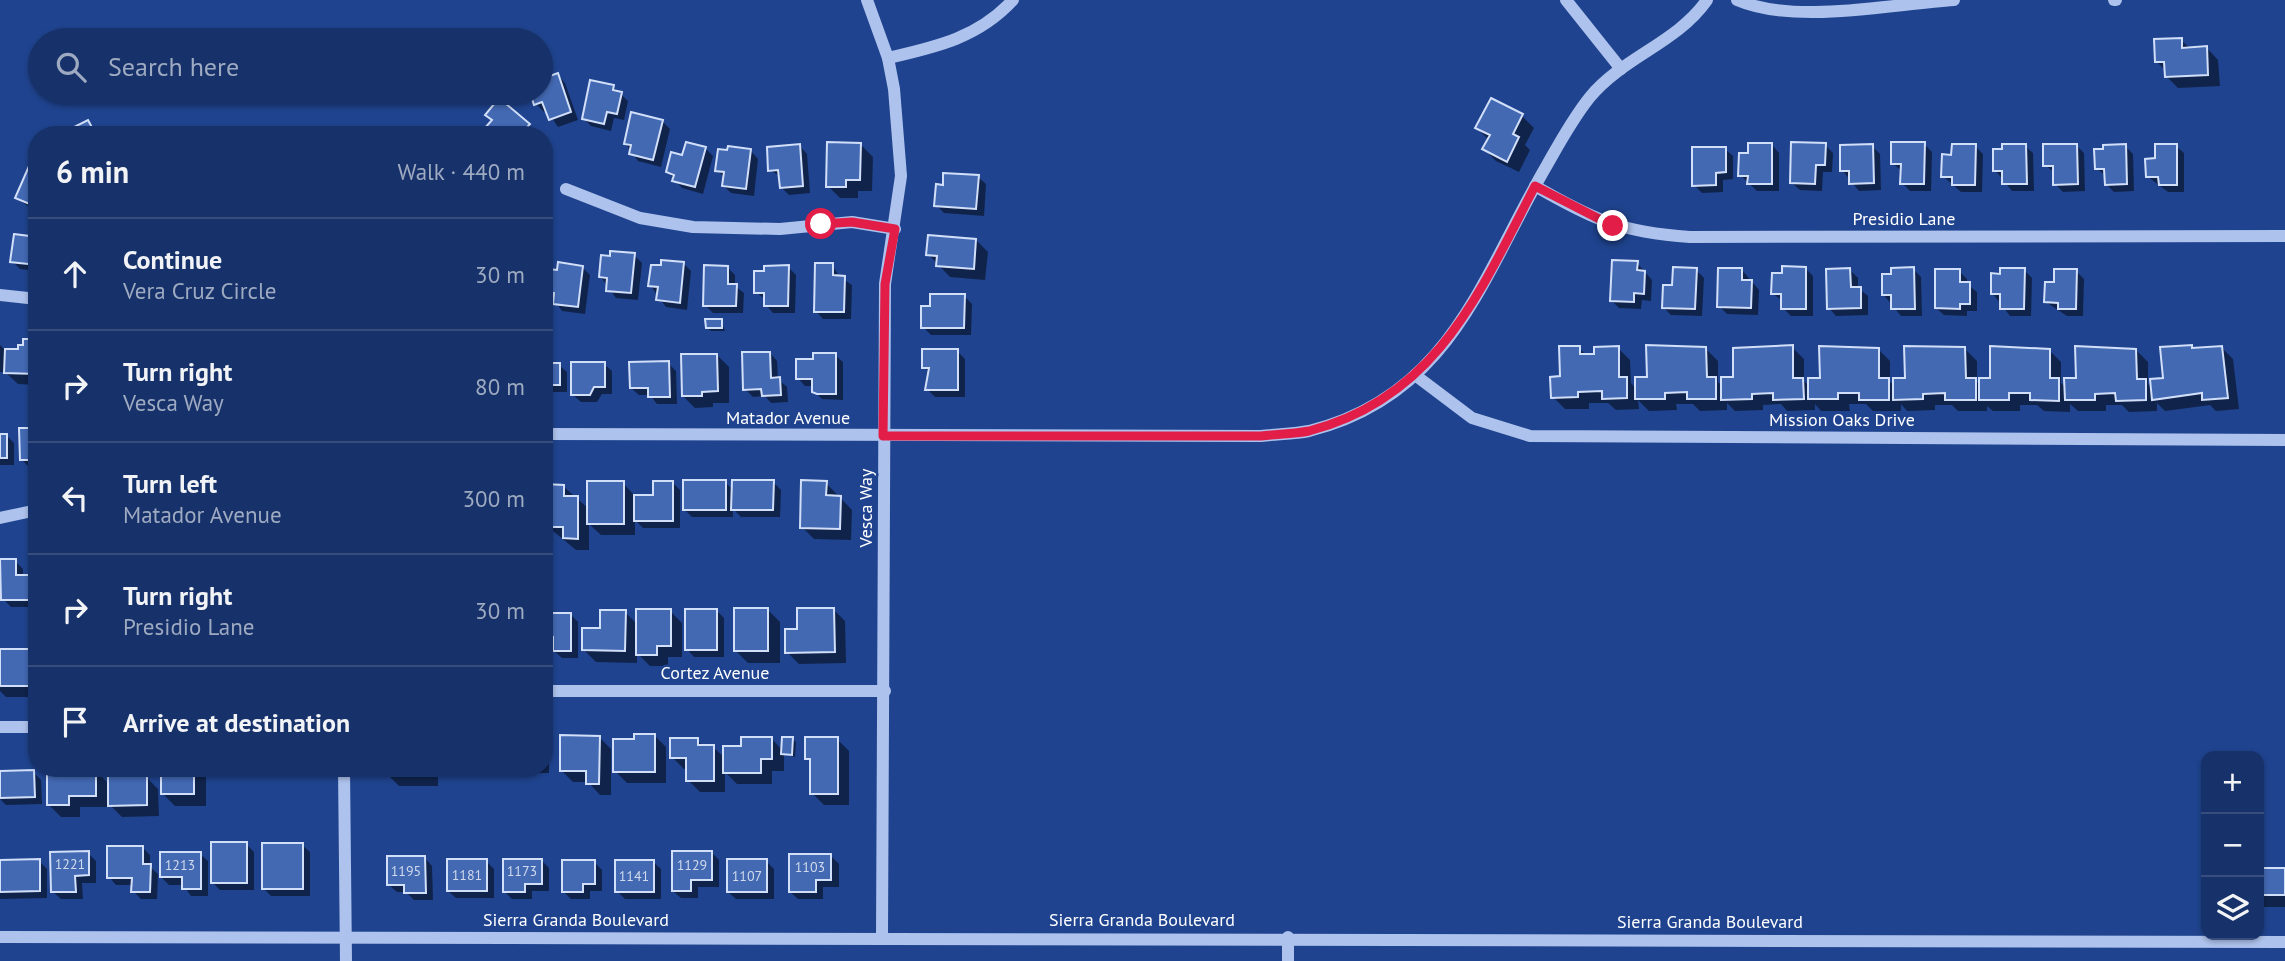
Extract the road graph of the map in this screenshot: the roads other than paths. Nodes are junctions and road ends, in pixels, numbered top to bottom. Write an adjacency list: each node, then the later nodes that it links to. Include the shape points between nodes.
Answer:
1 (867, 0): 7 (street, Vesca Way)
2 (1013, 0): 7 (street, via 1000,14 951,44)
3 (1566, 0): 8 (street)
4 (1707, 0): 8 (street, Matador Avenue, via 1686,24)
5 (1737, 0): 6 (street, via 1774,11 1820,12)
6 (1954, 0)
7 (888, 58): 11 (street, Vesca Way, via 900,134)
8 (1621, 69): 9 (street, Matador Avenue, via 1590,96)
9 (1535, 186): 12 (street, Presidio Lane, via 1613,226 1690,237); 15 (street, Matador Avenue, via 1472,307)
10 (566, 189): 11 (street, via 640,218 693,227 780,229 852,222)
11 (895, 229): 17 (street, Vesca Way, via 885,284)
12 (2285, 236)
13 (0, 295): 14 (street)
14 (28, 298)
15 (1415, 375): 17 (street, Matador Avenue, via 1352,416 1307,431 1261,436); 18 (street, Mission Oaks Drive, via 1472,418 1531,436)
16 (553, 434): 17 (street, Matador Avenue)
17 (883, 436): 22 (street, Vesca Way)
18 (2285, 440)
19 (28, 512): 20 (street)
20 (0, 518)
21 (553, 691): 22 (street, Cortez Avenue)
22 (885, 691): 29 (street, Vesca Way)
23 (0, 727): 24 (street)
24 (28, 727)
25 (344, 777): 26 (street)
26 (345, 936): 27 (street, Sierra Granda Boulevard); 29 (street, Sierra Granda Boulevard); 31 (street)
27 (0, 937)
28 (1288, 937): 29 (street, Sierra Granda Boulevard); 30 (street, Sierra Granda Boulevard); 32 (street)
29 (882, 938)
30 (2285, 942)
31 (346, 961)
32 (1288, 961)

